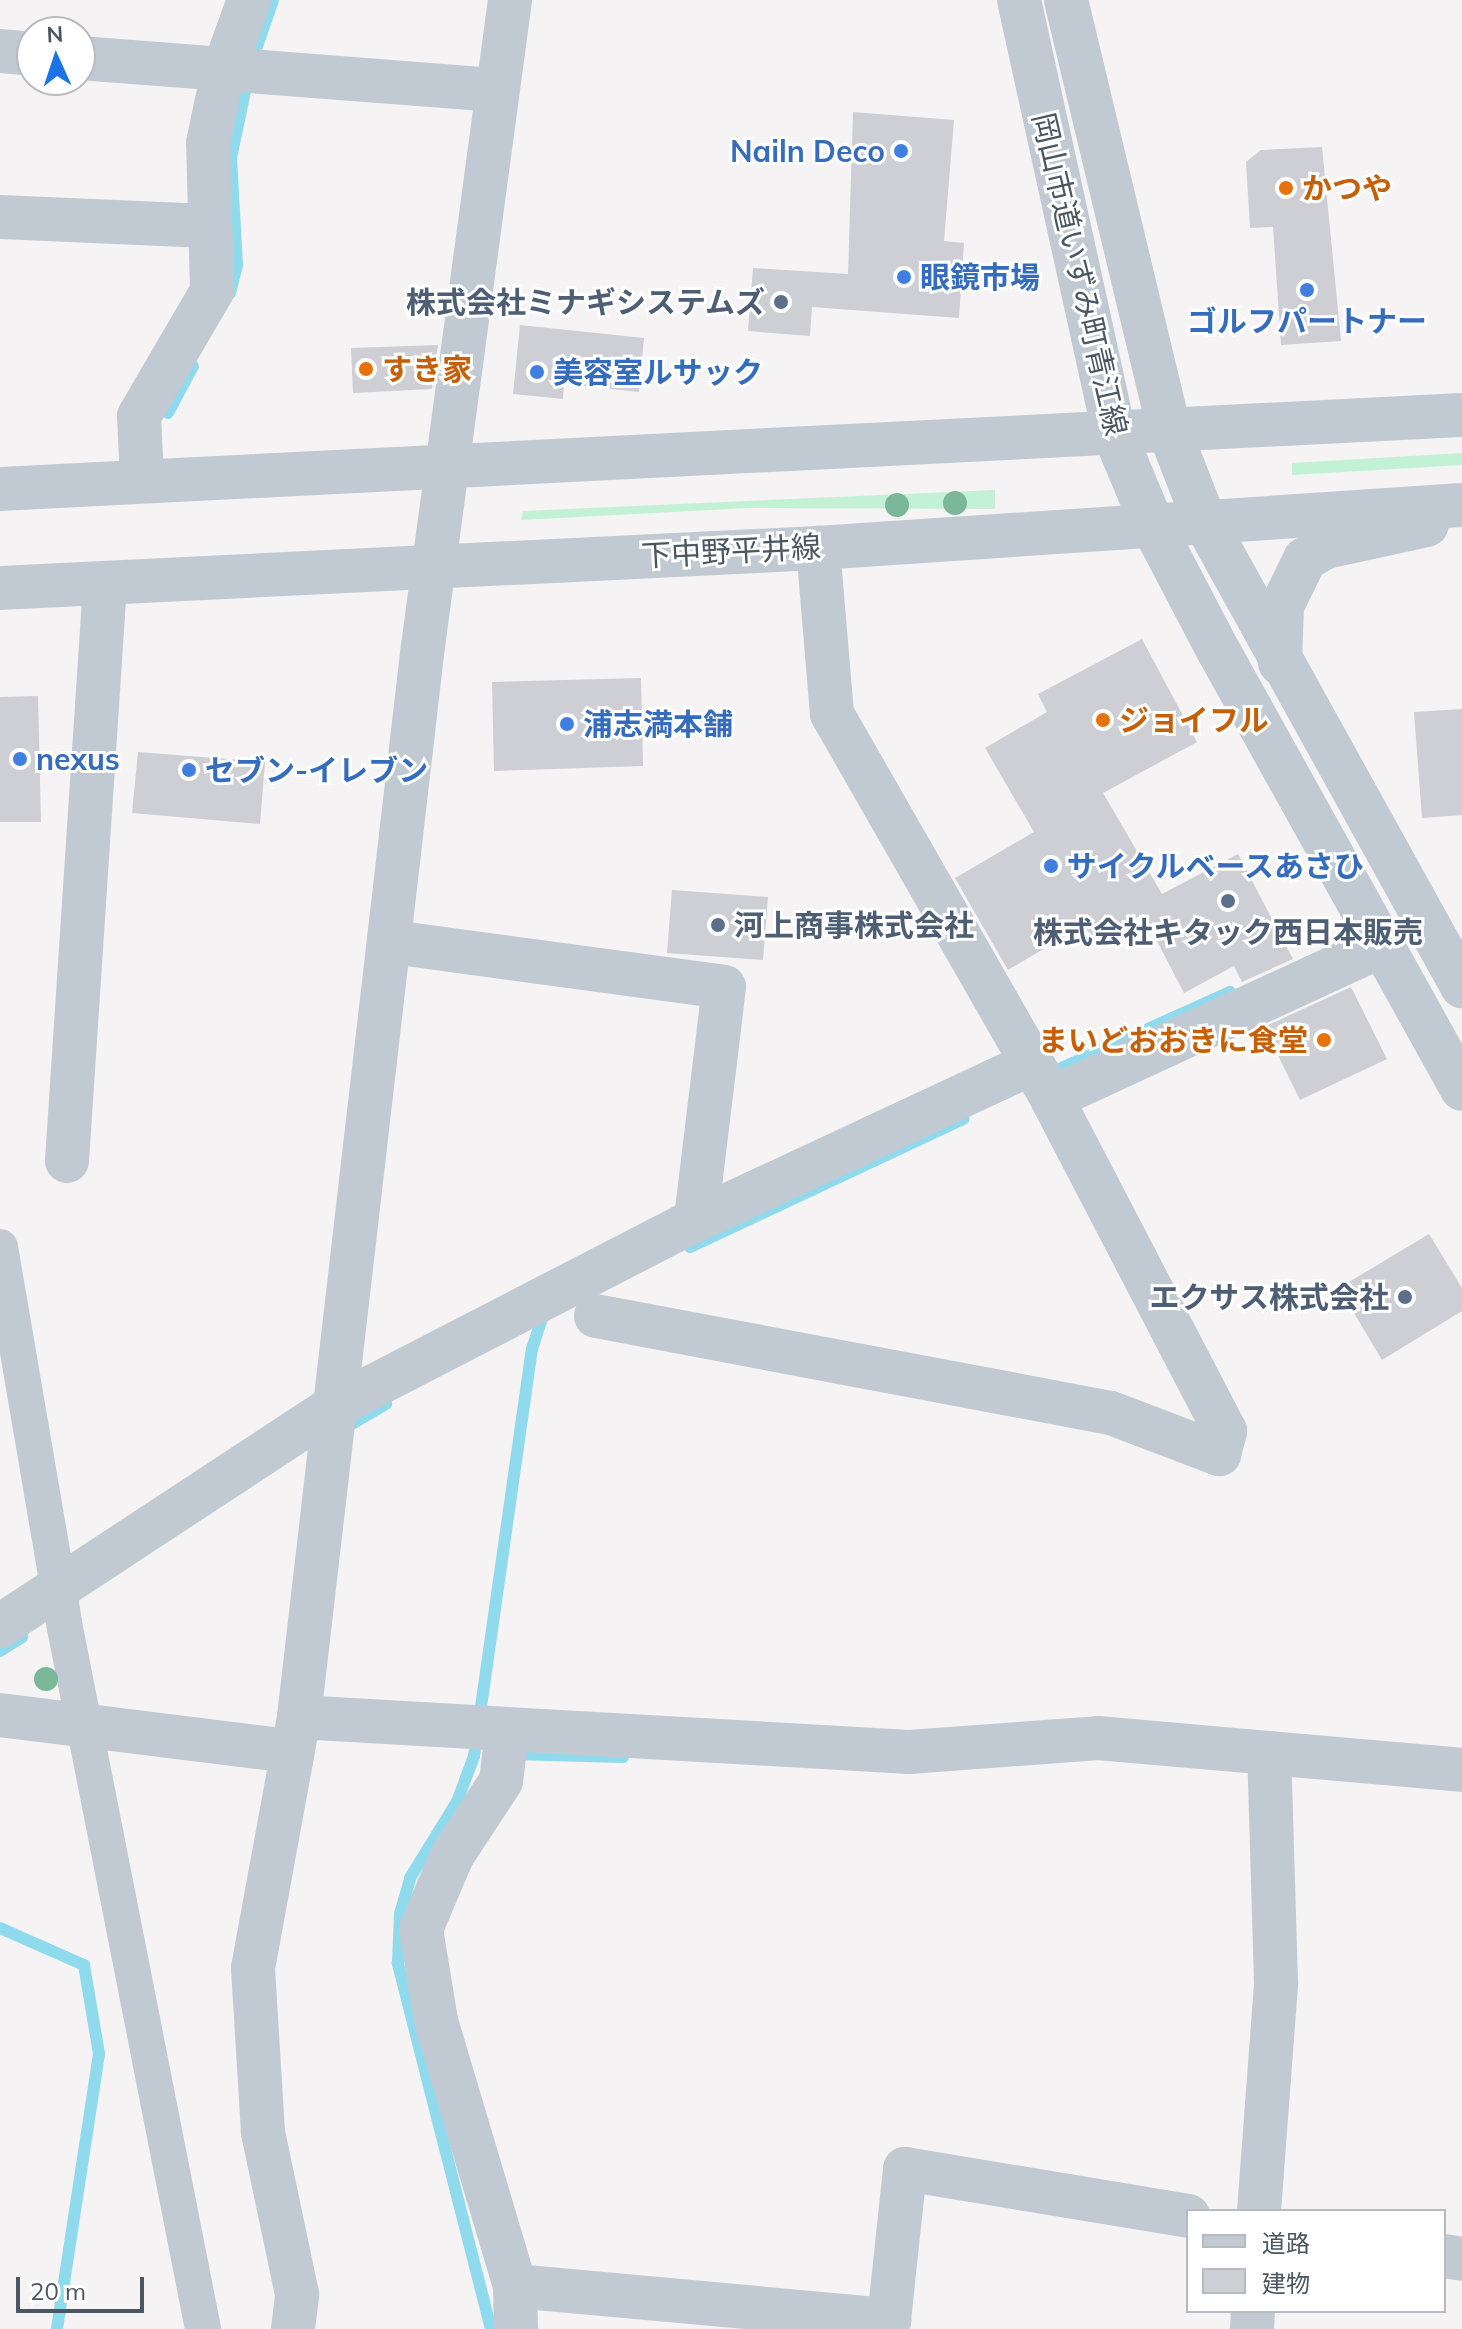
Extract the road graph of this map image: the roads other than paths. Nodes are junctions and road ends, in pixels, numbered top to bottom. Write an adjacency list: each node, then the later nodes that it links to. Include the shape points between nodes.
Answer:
1 (249, 0): 6 (street)
2 (510, 0): 7 (street)
3 (1019, 0): 12 (street, 岡山市道いずみ町青江線)
4 (1066, 0): 11 (street, 岡山市道いずみ町青江線)
5 (96, 60): 6 (street)
6 (223, 72): 7 (street); 9 (street, via 208,143)
7 (497, 90): 13 (street)
8 (0, 217): 9 (street)
9 (208, 226): 14 (street, via 212,291 139,416)
10 (1462, 415): 11 (street)
11 (1169, 430): 12 (street); 17 (street, 岡山市道いずみ町青江線)
12 (1114, 433): 13 (street); 18 (street, 岡山市道いずみ町青江線)
13 (451, 464): 14 (street); 20 (street)
14 (142, 481): 15 (street)
15 (0, 489)
16 (1462, 507): 17 (street, 下中野平井線); 23 (street, via 1406,533 1326,547 1305,559 1282,606)
17 (1204, 520): 18 (street, 下中野平井線); 23 (street, 岡山市道いずみ町青江線)
18 (1152, 524): 19 (street, 下中野平井線); 25 (street, 岡山市道いずみ町青江線)
19 (818, 548): 20 (street, 下中野平井線); 28 (street, via 832,714)
20 (434, 564): 21 (street, 下中野平井線); 24 (street)
21 (105, 584): 22 (street, 下中野平井線); 30 (street)
22 (0, 588)
23 (1280, 663): 26 (street, 岡山市道いずみ町青江線)
24 (392, 942): 31 (street, via 724,987); 34 (street)
25 (1381, 946): 27 (street, 岡山市道いずみ町青江線); 28 (street)
26 (1460, 978): 27 (street)
27 (1410, 997): 29 (street, 岡山市道いずみ町青江線)
28 (1042, 1080): 31 (street); 33 (street, via 1225,1431 1219,1454 1111,1413)
29 (1462, 1089)
30 (67, 1161)
31 (696, 1220): 34 (street)
32 (0, 1247): 35 (street)
33 (596, 1316)
34 (333, 1424): 35 (street); 39 (street)
35 (60, 1604): 36 (street); 38 (street)
36 (0, 1626)
37 (0, 1715): 38 (street)
38 (83, 1724): 39 (street); 47 (street)
39 (295, 1734): 40 (street); 48 (street, via 253,1968 263,2132 297,2294)
40 (496, 1740): 41 (street, via 909,1752 1098,1738); 45 (street, via 501,1781 431,1895 421,1929 436,2021)
41 (1269, 1753): 42 (street); 43 (street, via 1276,1983)
42 (1462, 1770)
43 (1259, 2209)
44 (1186, 2216): 46 (street, via 905,2169)
45 (515, 2286): 46 (street); 49 (street)
46 (888, 2324)
47 (203, 2329)
48 (293, 2329)
49 (516, 2329)

